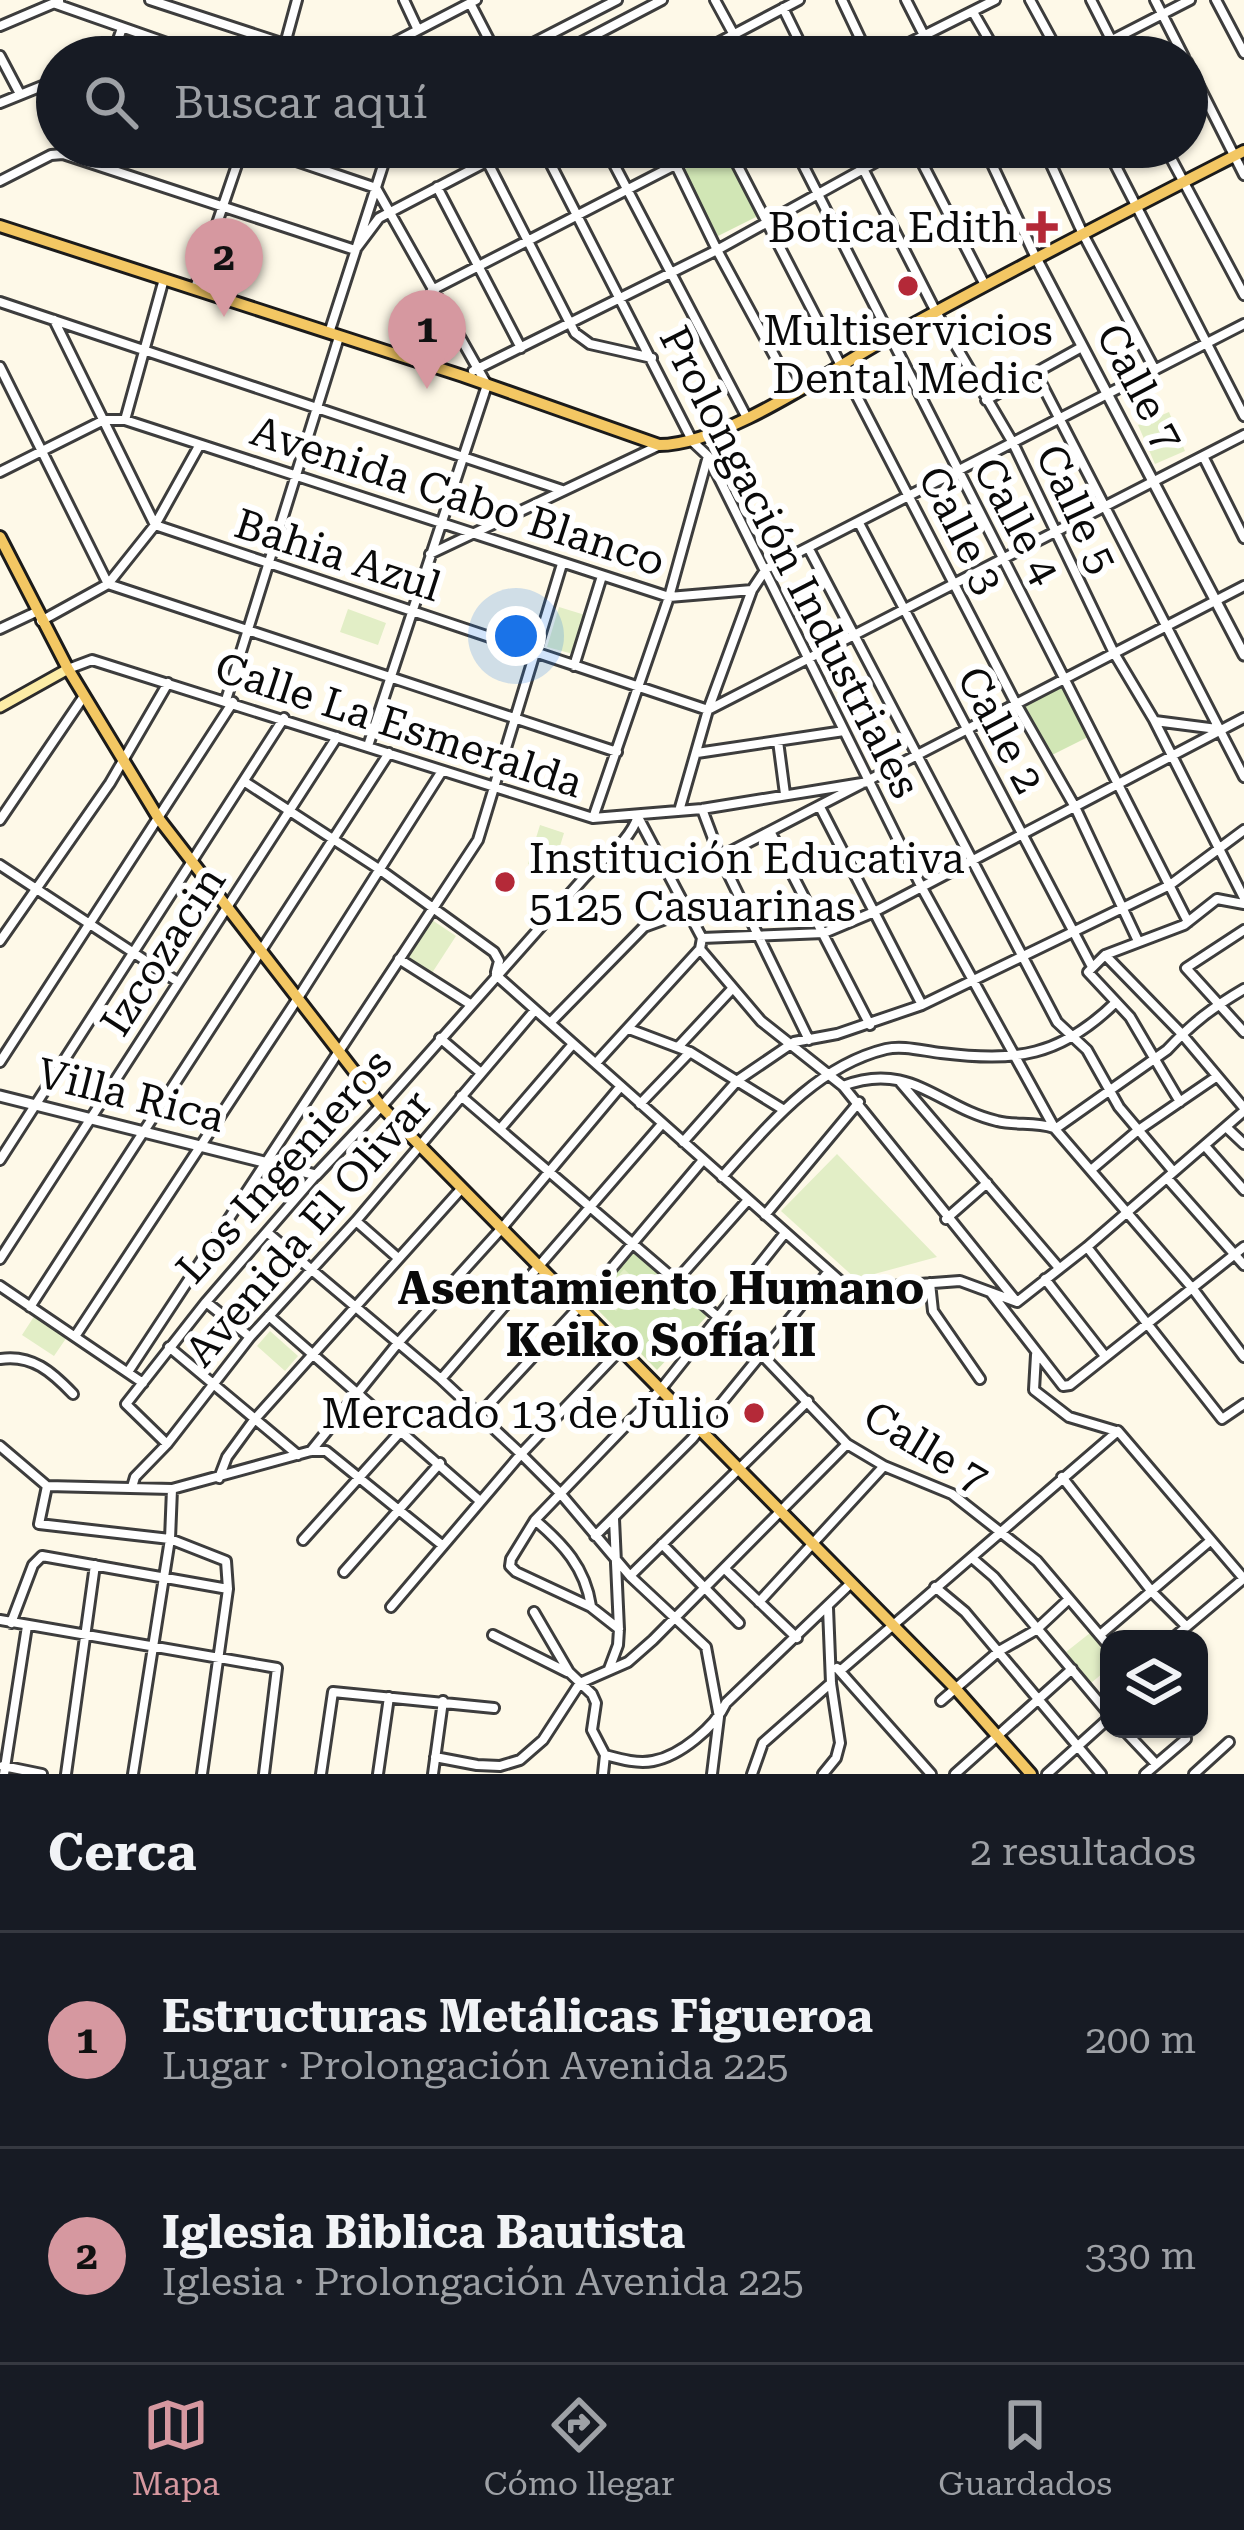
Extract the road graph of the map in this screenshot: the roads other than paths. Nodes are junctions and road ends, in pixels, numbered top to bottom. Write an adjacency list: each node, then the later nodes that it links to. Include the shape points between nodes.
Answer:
1 (150, 0): 27 (street)
2 (297, 0): 28 (street)
3 (404, 0): 23 (street)
4 (617, 0): 31 (street)
5 (662, 0): 32 (street)
6 (715, 0): 24 (street)
7 (799, 0): 18 (street)
8 (842, 0): 36 (street)
9 (906, 0): 37 (street)
10 (995, 0): 19 (street)
11 (1030, 0): 40 (street)
12 (1091, 0): 41 (street)
13 (1155, 0): 20 (street)
14 (1190, 0): 20 (street)
15 (1216, 0): 44 (street)
16 (57, 2): 21 (street); 22 (street)
17 (466, 2): 23 (street); 30 (street)
18 (783, 8): 24 (street); 35 (street)
19 (973, 12): 38 (street); 39 (street)
20 (1163, 14): 42 (street); 43 (street)
21 (0, 26)
22 (122, 28): 25 (street); 26 (street)
23 (418, 29): 29 (street)
24 (732, 33): 33 (street); 34 (street)
25 (119, 36)
26 (145, 36)
27 (260, 36)
28 (287, 36)
29 (405, 36)
30 (488, 36)
31 (544, 36)
32 (593, 36)
33 (727, 36)
34 (734, 36)
35 (797, 36)
36 (859, 36)
37 (924, 36)
38 (926, 36)
39 (987, 36)
40 (1049, 36)
41 (1110, 36)
42 (1120, 36)
43 (1174, 36)
44 (1244, 53)
45 (0, 56): 47 (street)
46 (36, 88): 47 (street)
47 (20, 94): 49 (street)
48 (1208, 99): 50 (street)
49 (0, 104)
50 (1239, 154): 70 (street); 72 (main road)
51 (36, 163): 71 (street)
52 (110, 168): 77 (street)
53 (236, 168): 77 (street)
54 (317, 168): 74 (street)
55 (382, 168): 74 (street)
56 (474, 168): 73 (street)
57 (490, 168): 84 (street)
58 (553, 168): 80 (street, Prolongación Industriales)
59 (616, 168): 75 (street)
60 (667, 168): 75 (street)
61 (677, 168): 86 (street)
62 (740, 168): 81 (street, Calle 3)
63 (805, 168): 76 (street, Calle 4)
64 (862, 168): 76 (street); 97 (street, Calle 5)
65 (925, 168): 91 (street)
66 (994, 168): 87 (street, Calle 7)
67 (1053, 168): 83 (street)
68 (1116, 168): 78 (street)
69 (1176, 168): 72 (street)
70 (1244, 175)
71 (0, 181)
72 (1183, 183): 78 (main road); 94 (street)
73 (437, 187): 79 (street); 88 (street)
74 (376, 188): 79 (street); 85 (street)
75 (627, 188): 80 (street); 89 (street)
76 (818, 194): 81 (street); 102 (street, Calle 4)
77 (223, 207): 85 (street); 92 (street)
78 (1136, 207): 83 (main road); 103 (street)
79 (391, 211): 85 (street); 93 (street)
80 (576, 214): 84 (street); 95 (street, Prolongación Industriales)
81 (770, 222): 86 (street); 108 (street, Calle 3)
82 (0, 226): 90 (main road)
83 (1083, 233): 87 (main road); 111 (street)
84 (526, 241): 88 (street); 99 (street)
85 (355, 250): 101 (street)
86 (717, 250): 89 (street); 115 (street)
87 (1036, 258): 91 (main road); 105 (street, Calle 7)
88 (476, 266): 93 (street); 104 (street)
89 (668, 274): 95 (street); 119 (street)
90 (164, 279): 92 (main road); 106 (street)
91 (985, 285): 97 (main road)
92 (195, 288): 101 (main road)
93 (432, 290): 110 (street)
94 (1244, 296)
95 (622, 298): 99 (street); 107 (street, Prolongación Industriales)
96 (0, 302): 98 (street)
97 (937, 312): 102 (main road); 117 (street, Calle 5)
98 (54, 320): 106 (street); 121 (street)
99 (571, 324): 104 (street); 107 (street, via 581,340)
100 (1244, 324): 103 (street)
101 (334, 335): 113 (main road); 118 (street)
102 (888, 338): 108 (main road); 134 (street, Calle 4)
103 (1206, 344): 111 (street); 120 (street)
104 (521, 348): 110 (street)
105 (1081, 348): 112 (street); 116 (street, Calle 7)
106 (144, 349): 118 (street); 122 (street)
107 (653, 358): 125 (street, Prolongación Industriales)
108 (841, 364): 115 (main road); 138 (street, Calle 3)
109 (0, 367): 129 (street)
110 (477, 369): 113 (street); 114 (street)
111 (1155, 370): 116 (street)
112 (1037, 375): 117 (street); 123 (street)
113 (463, 376): 114 (main road)
114 (487, 385): 127 (main road); 130 (street)
115 (794, 392): 119 (main road)
116 (1108, 394): 123 (street); 136 (street, Calle 7)
117 (986, 400): 126 (street, Calle 5)
118 (317, 406): 130 (street); 135 (street)
119 (746, 416): 125 (main road)
120 (1244, 416)
121 (104, 420): 122 (street, Avenida Cabo Blanco); 129 (street); 142 (street)
122 (124, 420): 128 (street, Avenida Cabo Blanco)
123 (1059, 420): 126 (street); 139 (street)
124 (1244, 435): 132 (street)
125 (693, 442): 127 (main road); 131 (street, Prolongación Industriales)
126 (1013, 443): 134 (street); 143 (street, Calle 5)
127 (659, 445): 137 (street)
128 (199, 446): 135 (street, Avenida Cabo Blanco); 142 (street)
129 (40, 452): 133 (street); 155 (street)
130 (465, 455): 137 (street); 141 (street)
131 (708, 456): 153 (street, Prolongación Industriales); 159 (street)
132 (1203, 456): 136 (street); 146 (street)
133 (0, 472)
134 (958, 472): 138 (street); 150 (street, Calle 4)
135 (296, 474): 141 (street, Avenida Cabo Blanco); 151 (street)
136 (1154, 482): 139 (street); 160 (street, Calle 7)
137 (562, 490): 144 (street)
138 (910, 496): 140 (street); 156 (street, Calle 3)
139 (1105, 507): 143 (street); 164 (street)
140 (859, 523): 147 (street); 161 (street, Calle 2)
141 (440, 524): 144 (street, Avenida Cabo Blanco); 148 (street)
142 (155, 525): 151 (street, Bahia Azul); 155 (street)
143 (1053, 533): 150 (street); 169 (street, Calle 5)
144 (474, 534): 148 (street); 152 (street, Avenida Cabo Blanco)
145 (0, 537): 149 (main road)
146 (1244, 538)
147 (809, 549): 153 (street); 167 (street)
148 (430, 554): 162 (street)
149 (4, 556): 163 (main road)
150 (1004, 559): 156 (street); 175 (street, Calle 4)
151 (268, 564): 162 (street, Bahia Azul); 166 (street)
152 (562, 564): 154 (street, Avenida Cabo Blanco); 168 (street)
153 (766, 569): 158 (street); 171 (street, Prolongación Industriales)
154 (602, 577): 159 (street, Avenida Cabo Blanco); 172 (street)
155 (108, 584): 163 (street); 166 (street)
156 (955, 584): 161 (street); 180 (street, Calle 3)
157 (1244, 586): 160 (street, Calle La Esmeralda)
158 (752, 590): 159 (street, Avenida Cabo Blanco); 182 (street)
159 (669, 597): 177 (street)
160 (1216, 600): 164 (street, Calle La Esmeralda); 170 (street, Calle 7)
161 (904, 609): 167 (street); 188 (street, Calle 2)
162 (412, 611): 168 (street, Bahia Azul); 174 (street)
163 (38, 616): 165 (street); 173 (main road)
164 (1166, 626): 169 (street, Calle La Esmeralda); 189 (street)
165 (0, 629)
166 (248, 630): 174 (street); 179 (street)
167 (855, 635): 171 (street); 197 (street)
168 (535, 652): 172 (street, Bahia Azul); 185 (street)
169 (1114, 653): 175 (street, Calle La Esmeralda); 187 (street, Calle 5)
170 (1244, 655)
171 (809, 658): 182 (street); 190 (street, Prolongación Industriales)
172 (574, 665): 177 (street, Bahia Azul)
173 (68, 670): 176 (street, Calle La Esmeralda, via 92,660); 178 (main road); 181 (main road)
174 (391, 677): 185 (street); 193 (street)
175 (1065, 678): 180 (street, Calle La Esmeralda); 204 (street, Calle 4)
176 (168, 683): 179 (street, Calle La Esmeralda); 199 (street)
177 (637, 685): 182 (street, Bahia Azul); 194 (street)
178 (84, 696): 199 (main road); 215 (street)
179 (229, 701): 184 (street, Calle La Esmeralda); 214 (street)
180 (1015, 702): 188 (street, Calle La Esmeralda); 208 (street, Calle 3)
181 (3, 705): 183 (street)
182 (708, 710): 196 (street)
183 (0, 718)
184 (284, 718): 191 (street, Calle La Esmeralda); 202 (street)
185 (515, 718): 194 (street); 205 (street)
186 (1244, 718): 189 (street)
187 (1154, 720): 189 (street); 198 (street, Calle 5)
188 (965, 729): 197 (street, Calle La Esmeralda); 218 (street, Calle 2)
189 (1222, 729): 198 (street); 201 (street)
190 (844, 731): 192 (street); 203 (street, Prolongación Industriales)
191 (338, 736): 193 (street, Calle La Esmeralda); 210 (street, Izcozacin)
192 (778, 741): 196 (street); 206 (street)
193 (368, 746): 195 (street, Calle La Esmeralda)
194 (616, 752): 213 (street)
195 (389, 753): 200 (street, Calle La Esmeralda); 219 (street)
196 (695, 753): 211 (street)
197 (915, 758): 203 (street, Calle La Esmeralda); 222 (street)
198 (1172, 758): 204 (street); 220 (street, Calle 5)
199 (121, 761): 214 (main road); 228 (street)
200 (442, 771): 205 (street, Calle La Esmeralda); 225 (street)
201 (1244, 776)
202 (245, 782): 210 (street); 223 (street)
203 (868, 782): 206 (street, Calle La Esmeralda); 207 (street); 227 (street, Prolongación Industriales)
204 (1119, 784): 208 (street); 226 (street, Calle 4)
205 (491, 789): 213 (street, Calle La Esmeralda); 230 (street, via 478,840)
206 (785, 794): 209 (street, Calle La Esmeralda)
207 (820, 807): 217 (street); 234 (street)
208 (1075, 807): 218 (street); 232 (street, Calle 3)
209 (702, 809): 211 (street, Calle La Esmeralda); 221 (street)
210 (290, 810): 219 (street); 231 (street, Izcozacin)
211 (679, 812): 212 (street, Calle La Esmeralda)
212 (638, 816): 213 (street, Calle La Esmeralda); 233 (street); 250 (street, Los Ingenieros, via 620,846)
213 (593, 818)
214 (159, 819): 223 (main road); 236 (street)
215 (0, 820)
216 (1244, 830): 220 (street)
217 (771, 833): 221 (street); 239 (street)
218 (1022, 834): 222 (street); 238 (street, Calle 2)
219 (334, 838): 225 (street); 244 (street)
220 (1218, 847): 226 (street); 229 (street, Calle 5)
221 (720, 857): 240 (street)
222 (970, 860): 227 (street); 247 (street)
223 (192, 862): 231 (main road); 245 (street)
224 (0, 865): 228 (street)
225 (379, 869): 230 (street); 255 (street)
226 (1170, 885): 232 (street); 235 (street, Calle 4)
227 (922, 886): 234 (street); 251 (street, Prolongación Industriales)
228 (35, 889): 236 (street); 241 (street)
229 (1244, 901): 235 (street, via 1217,898)
230 (433, 907): 248 (street); 250 (street, via 494,952)
231 (227, 908): 244 (main road); 252 (street, Izcozacin)
232 (1123, 908): 238 (street); 242 (street, Calle 3)
233 (688, 911): 243 (street); 261 (street, via 644,927)
234 (874, 912): 239 (street); 259 (street)
235 (1188, 922): 242 (street)
236 (89, 926): 245 (street); 276 (street)
237 (1244, 930): 257 (street, via 1186,968)
238 (1071, 931): 247 (street); 249 (street, Calle 2)
239 (824, 933): 240 (street); 262 (street)
240 (758, 934): 243 (street); 268 (street)
241 (0, 940)
242 (1138, 941): 246 (street)
243 (701, 944): 253 (street); 263 (street)
244 (260, 951): 255 (main road); 301 (street)
245 (133, 953): 252 (street); 291 (street)
246 (1105, 955): 249 (street); 264 (street)
247 (1022, 957): 251 (street); 266 (street, via 1057,1022)
248 (399, 959): 258 (street); 272 (street)
249 (1091, 965): 256 (street, Calle 2, via 1091,978)
250 (496, 974): 258 (street, Los Ingenieros); 260 (street)
251 (974, 981): 259 (street); 274 (street, Prolongación Industriales)
252 (178, 982): 295 (street, Izcozacin)
253 (732, 989): 270 (street); 271 (street)
254 (1244, 989): 257 (street)
255 (298, 998): 272 (main road); 306 (street)
256 (1116, 1002): 266 (street); 275 (street, Calle 2)
257 (1220, 1003): 264 (street); 265 (street)
258 (470, 1004): 267 (street, Los Ingenieros)
259 (922, 1006): 262 (street)
260 (535, 1010): 261 (street); 278 (street, Avenida El Olivar)
261 (550, 1023): 269 (street)
262 (870, 1024): 268 (street)
263 (629, 1029): 271 (street); 277 (street)
264 (1180, 1033): 275 (street); 280 (street)
265 (1244, 1033)
266 (1076, 1036): 274 (street); 285 (street)
267 (440, 1038): 278 (street); 292 (street, Los Ingenieros)
268 (809, 1040): 270 (street)
269 (573, 1044): 277 (street); 298 (street)
270 (792, 1046): 279 (street); 281 (street)
271 (678, 1048): 273 (street)
272 (338, 1051): 292 (main road); 309 (street)
273 (690, 1052): 281 (street); 290 (street)
274 (1016, 1057): 279 (street, via 895,1048); 299 (street, Prolongación Industriales)
275 (1154, 1058): 285 (street); 289 (street, Calle 2)
276 (0, 1062)
277 (595, 1064): 283 (street)
278 (482, 1072): 287 (street, Avenida El Olivar)
279 (827, 1073): 284 (street); 294 (street)
280 (1216, 1077): 289 (street); 293 (street)
281 (738, 1080): 294 (street); 302 (street)
282 (899, 1081): 284 (street); 299 (street, via 999,1122); 315 (street)
283 (620, 1086): 290 (street); 311 (street)
284 (843, 1086): 288 (street)
285 (1110, 1090): 299 (street); 300 (street)
286 (0, 1096): 291 (street, Villa Rica)
287 (461, 1096): 298 (street, Calle 7); 305 (street, Avenida El Olivar)
288 (859, 1102): 321 (street); 322 (street)
289 (1180, 1102): 300 (street)
290 (640, 1104): 296 (street)
291 (34, 1105): 295 (street, Villa Rica); 307 (street)
292 (381, 1106): 305 (main road); 313 (street, Los Ingenieros)
293 (1244, 1109): 297 (street)
294 (784, 1110): 314 (street)
295 (90, 1119): 301 (street, Villa Rica); 330 (street, Izcozacin)
296 (662, 1124): 302 (street); 319 (street)
297 (1226, 1127): 303 (street); 304 (street)
298 (500, 1129): 311 (street, Calle 7)
299 (1055, 1129): 310 (street, Prolongación Industriales)
300 (1137, 1131): 310 (street); 312 (street)
301 (144, 1133): 306 (street, Villa Rica); 349 (street)
302 (683, 1142): 308 (street)
303 (1244, 1144)
304 (1204, 1146): 312 (street); 317 (street)
305 (420, 1147): 316 (main road); 323 (street, Avenida El Olivar)
306 (199, 1148): 309 (street, Villa Rica); 353 (street)
307 (0, 1160)
308 (704, 1160): 314 (street); 327 (street)
309 (266, 1162): 313 (street, Villa Rica); 364 (street)
310 (1091, 1170): 320 (street, Prolongación Industriales)
311 (548, 1171): 319 (street, Calle 7); 324 (street)
312 (1170, 1174): 320 (street); 329 (street)
313 (316, 1175): 325 (street, Los Ingenieros)
314 (722, 1177): 318 (street)
315 (987, 1183): 322 (street); 334 (street)
316 (462, 1188): 324 (main road); 331 (street)
317 (1244, 1190)
318 (748, 1200): 321 (street); 338 (street)
319 (591, 1208): 327 (street, Calle 7); 333 (street)
320 (1125, 1212): 328 (street); 343 (street, Prolongación Industriales)
321 (765, 1215): 326 (street)
322 (946, 1219): 346 (street)
323 (356, 1221): 331 (street); 335 (street, Avenida El Olivar)
324 (502, 1228): 333 (main road); 355 (street)
325 (268, 1233): 335 (street); 345 (street, Los Ingenieros)
326 (785, 1234): 336 (street); 350 (street)
327 (632, 1242): 338 (street, Calle 7); 348 (street)
328 (1087, 1247): 334 (street); 352 (street)
329 (1240, 1251): 332 (street); 343 (street)
330 (0, 1258)
331 (398, 1258): 347 (street)
332 (1244, 1265)
333 (542, 1268): 348 (main road); 365 (street)
334 (1059, 1268): 337 (street)
335 (310, 1270): 347 (street); 351 (street, Avenida El Olivar)
336 (829, 1271): 341 (street); 344 (street)
337 (1045, 1279): 346 (street); 361 (street)
338 (676, 1281): 350 (street, Calle 7)
339 (930, 1283): 341 (street); 342 (street); 366 (street, via 933,1311)
340 (0, 1286): 349 (street)
341 (849, 1289): 344 (street)
342 (988, 1289): 346 (street); 359 (street)
343 (1193, 1289): 352 (street); 362 (street, Prolongación Industriales)
344 (812, 1292): 360 (street)
345 (206, 1302): 354 (street); 356 (street, Los Ingenieros)
346 (1017, 1302)
347 (353, 1306): 355 (street); 358 (street)
348 (580, 1306): 357 (main road); 374 (street)
349 (30, 1307): 353 (street)
350 (716, 1315): 360 (street, Calle 7); 369 (street)
351 (269, 1316): 354 (street, Avenida El Olivar); 358 (street)
352 (1150, 1324): 361 (street); 373 (street, via 1222,1419)
353 (76, 1335): 364 (street)
354 (250, 1337): 368 (street, Avenida El Olivar)
355 (398, 1343): 365 (street); 370 (street)
356 (169, 1347): 367 (street, Los Ingenieros); 368 (street)
357 (621, 1349): 369 (main road); 383 (street)
358 (311, 1352): 370 (street); 375 (street)
359 (1036, 1353): 361 (street, via 1063,1386); 378 (street, via 1034,1390 1069,1418)
360 (761, 1354): 372 (street, Calle 7); 376 (street)
361 (1105, 1356)
362 (1244, 1357)
363 (0, 1359): 371 (street, via 32,1361)
364 (128, 1372): 367 (street)
365 (441, 1379): 374 (street)
366 (980, 1379)
367 (143, 1383): 379 (street, Los Ingenieros, via 126,1404)
368 (212, 1384): 375 (street); 379 (street, Avenida El Olivar)
369 (661, 1389): 376 (main road); 394 (street)
370 (359, 1391): 377 (street); 382 (street)
371 (73, 1394)
372 (808, 1401): 380 (street, Calle 7); 387 (street)
373 (1244, 1404)
374 (479, 1415): 383 (street)
375 (254, 1420): 384 (street); 390 (street)
376 (700, 1429): 387 (main road); 398 (street)
377 (401, 1430): 385 (street); 388 (street)
378 (1118, 1431): 389 (street); 404 (street)
379 (167, 1444): 392 (street, Avenida El Olivar)
380 (847, 1444): 386 (street, Calle 7); 397 (street)
381 (0, 1446): 391 (street)
382 (311, 1451): 384 (street); 388 (street, via 326,1451)
383 (521, 1454): 394 (street); 395 (street)
384 (299, 1456): 390 (street)
385 (440, 1463): 395 (street); 396 (street)
386 (884, 1466): 400 (street, Calle 7, via 952,1494); 407 (street)
387 (740, 1469): 397 (main road); 406 (street)
388 (359, 1475): 396 (street); 403 (street)
389 (1062, 1477): 400 (street); 420 (street)
390 (219, 1479): 393 (street)
391 (47, 1486): 392 (street); 402 (street, via 39,1524)
392 (132, 1487): 393 (street)
393 (172, 1490): 402 (street)
394 (560, 1493): 399 (street); 401 (street)
395 (480, 1501): 405 (street)
396 (401, 1511): 405 (street); 412 (street)
397 (780, 1512): 407 (main road); 411 (street)
398 (614, 1519): 401 (street); 408 (street)
399 (535, 1520): 424 (street, via 574,1558); 424 (street, via 510,1566)
400 (998, 1532): 409 (street); 421 (street, Calle 7)
401 (595, 1536): 408 (street)
402 (170, 1539): 414 (street); 419 (street, via 221,1558)
403 (303, 1540)
404 (1210, 1541): 415 (street); 420 (street)
405 (442, 1544): 423 (street)
406 (662, 1544): 413 (street); 417 (street)
407 (814, 1546): 416 (main road); 422 (street)
408 (613, 1558): 413 (street); 433 (street)
409 (972, 1558): 418 (street); 434 (street)
410 (95, 1565): 414 (street); 428 (street, via 36,1559); 437 (street)
411 (725, 1570): 417 (street); 422 (street)
412 (344, 1572)
413 (630, 1576): 427 (street)
414 (164, 1579): 419 (street); 441 (street)
415 (1244, 1579): 432 (street)
416 (850, 1584): 425 (street); 430 (main road)
417 (708, 1587): 427 (street); 429 (street)
418 (935, 1587): 430 (street); 442 (street)
419 (228, 1589): 443 (street)
420 (1153, 1593): 432 (street); 435 (street)
421 (1070, 1599): 434 (street); 439 (street, Calle 7)
422 (759, 1601): 440 (street)
423 (391, 1607)
424 (591, 1607): 433 (street)
425 (828, 1608): 440 (street); 444 (street)
426 (534, 1612): 448 (street)
427 (673, 1620): 446 (street); 458 (street, via 710,1658)
428 (5, 1622): 431 (street)
429 (739, 1623)
430 (890, 1623): 447 (street); 451 (main road)
431 (27, 1626): 437 (street); 469 (street)
432 (1186, 1626): 436 (street)
433 (619, 1629): 446 (street)
434 (1036, 1630): 442 (street); 445 (street)
435 (1106, 1630)
436 (1182, 1630)
437 (85, 1634): 441 (street); 474 (street)
438 (493, 1635): 448 (street)
439 (1100, 1635)
440 (797, 1638): 458 (street)
441 (152, 1644): 443 (street); 475 (street)
442 (999, 1651): 451 (street); 453 (street)
443 (220, 1657): 476 (street); 477 (street, via 278,1668)
444 (832, 1662): 447 (street); 450 (street)
445 (1072, 1669): 453 (street); 456 (street)
446 (608, 1671): 449 (street)
447 (840, 1671): 471 (street)
448 (569, 1672): 449 (street)
449 (580, 1683): 465 (street, via 596,1703 592,1730); 466 (street, via 520,1760 500,1766)
450 (831, 1683): 470 (street, via 839,1743); 483 (street, via 763,1742)
451 (955, 1688): 455 (street); 460 (main road)
452 (389, 1697): 454 (street); 478 (street, via 333,1692); 479 (street)
453 (1037, 1698): 460 (street); 464 (street)
454 (443, 1701): 457 (street); 466 (street)
455 (941, 1701)
456 (1100, 1705)
457 (494, 1708)
458 (719, 1717): 467 (street); 472 (street)
459 (1100, 1725): 464 (street)
460 (998, 1736): 485 (street); 486 (main road)
461 (1131, 1738): 468 (street)
462 (1186, 1739): 468 (street)
463 (1229, 1742): 490 (street)
464 (1078, 1747): 487 (street); 488 (street)
465 (605, 1755): 467 (street); 481 (street)
466 (435, 1757): 480 (street)
467 (656, 1761): 482 (street)
468 (1156, 1764): 489 (street)
469 (3, 1768): 473 (street)
470 (827, 1770): 484 (street)
471 (929, 1772)
472 (714, 1773)
473 (42, 1774)
474 (66, 1774)
475 (133, 1774)
476 (202, 1774)
477 (264, 1774)
478 (321, 1774)
479 (378, 1774)
480 (433, 1774)
481 (603, 1774)
482 (654, 1774)
483 (752, 1774)
484 (840, 1774)
485 (955, 1774)
486 (1031, 1774)
487 (1047, 1774)
488 (1101, 1774)
489 (1145, 1774)
490 (1194, 1774)

